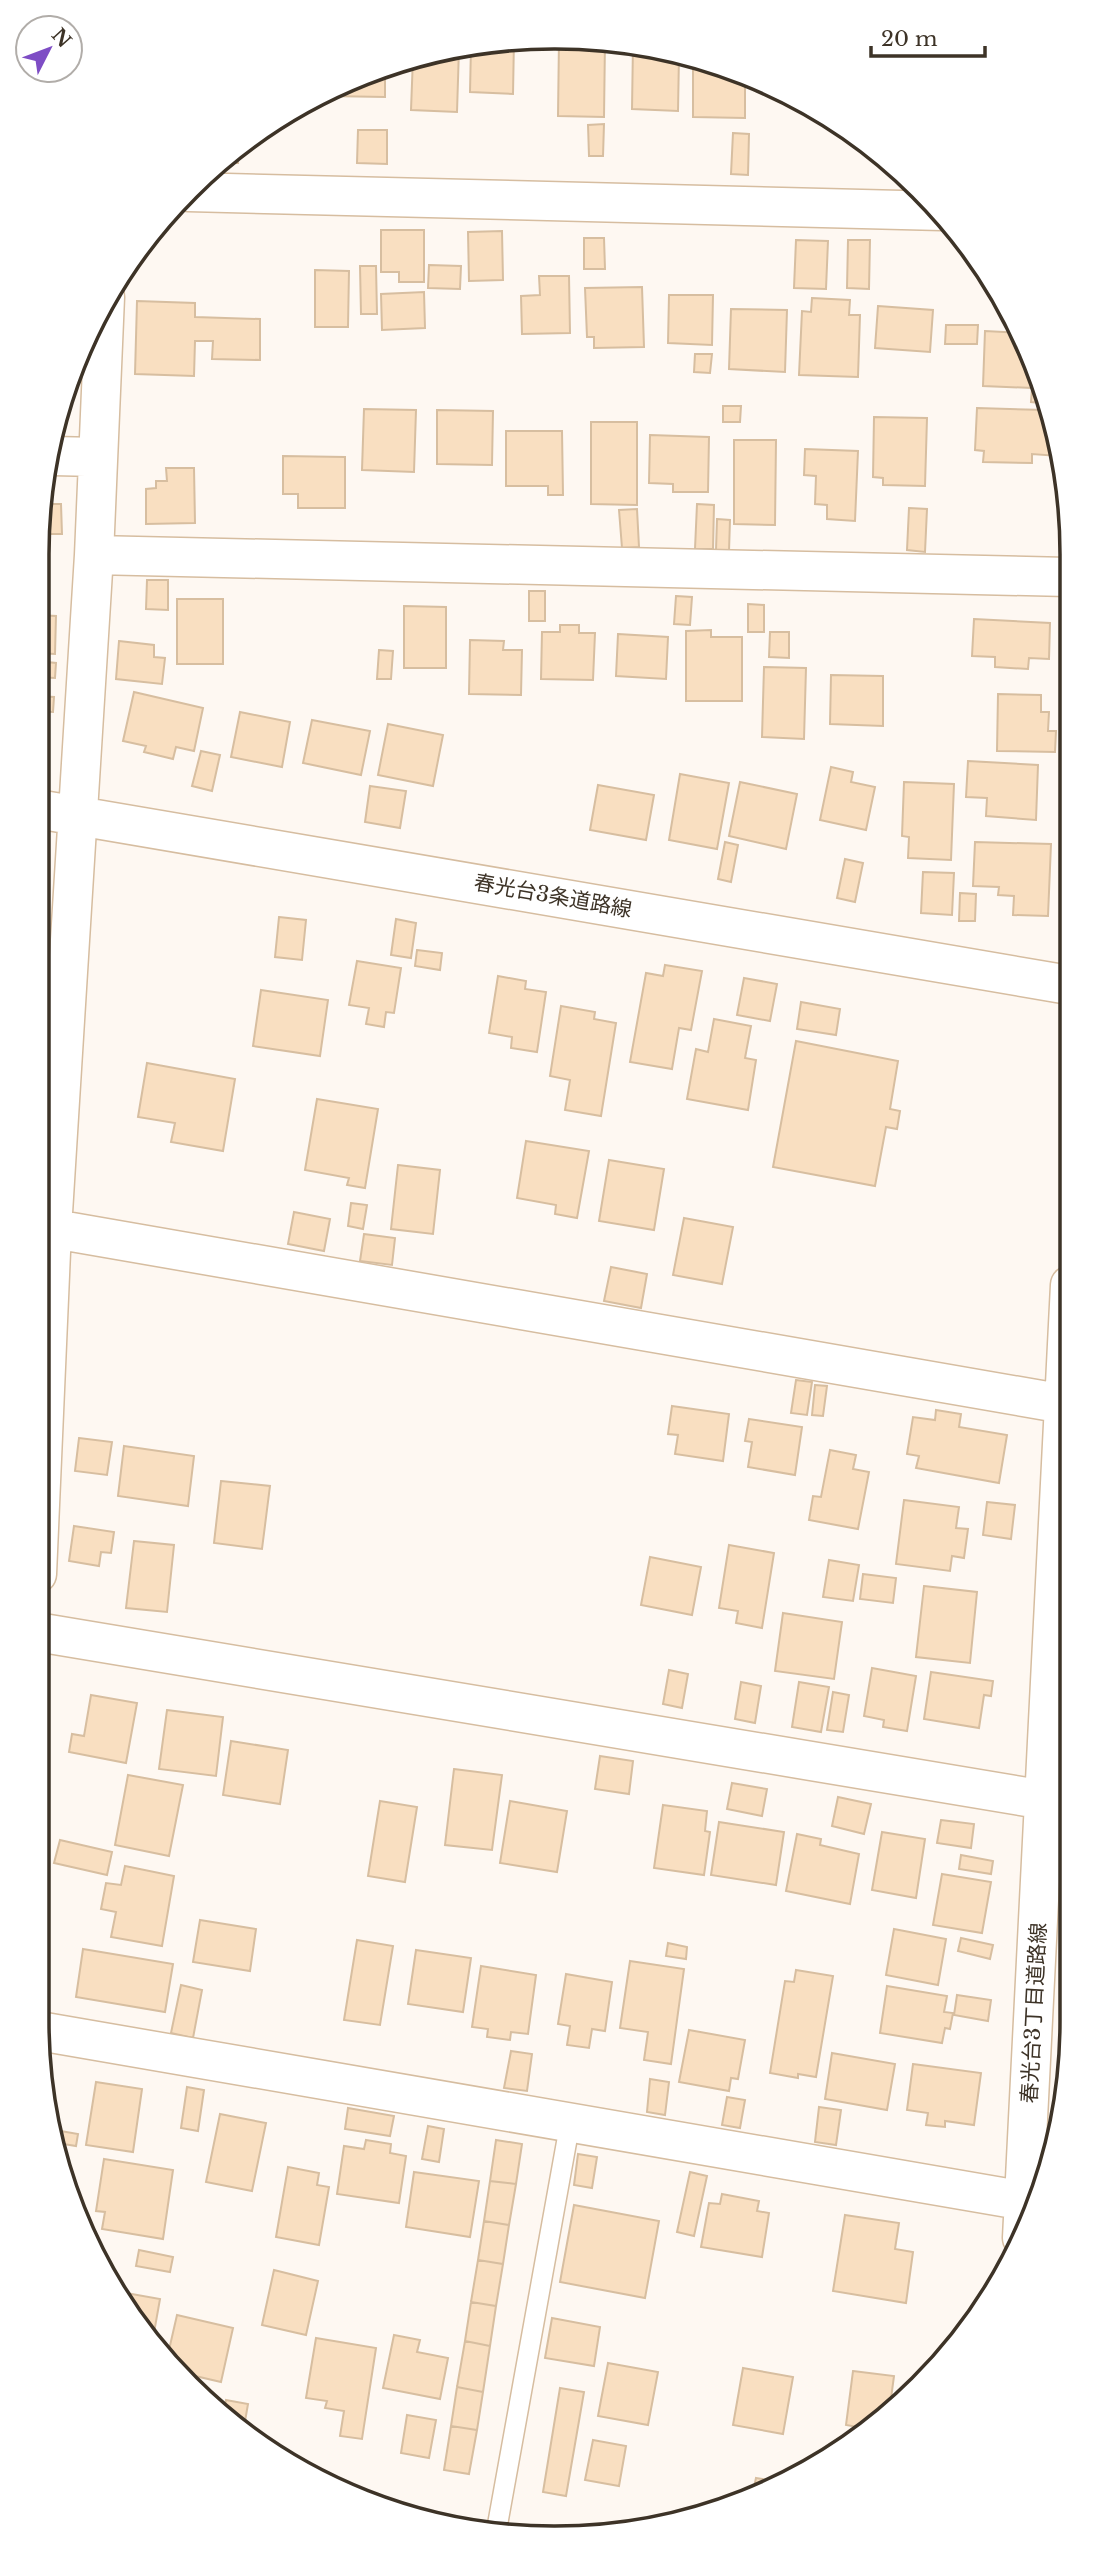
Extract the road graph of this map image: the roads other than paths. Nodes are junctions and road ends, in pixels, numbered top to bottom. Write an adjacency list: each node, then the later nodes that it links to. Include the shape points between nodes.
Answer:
1 (202, 192): 2 (street)
2 (926, 212)
3 (104, 325): 5 (street)
4 (59, 456): 5 (street)
5 (97, 457): 6 (street)
6 (94, 555): 7 (street); 9 (street)
7 (1060, 577)
8 (49, 810): 9 (street, 春光台3条道路線)
9 (79, 816): 10 (street, 春光台3条道路線); 11 (street)
10 (1060, 983)
11 (49, 1180)
12 (49, 1229): 13 (street)
13 (1060, 1403)
14 (1060, 1530): 16 (street, 春光台3丁目道路線)
15 (49, 1634): 16 (street)
16 (1045, 1800): 19 (street, 春光台3丁目道路線)
17 (49, 2033): 18 (street)
18 (570, 2123): 20 (street); 21 (lane)
19 (1028, 2198)
20 (1022, 2213)
21 (498, 2523)

